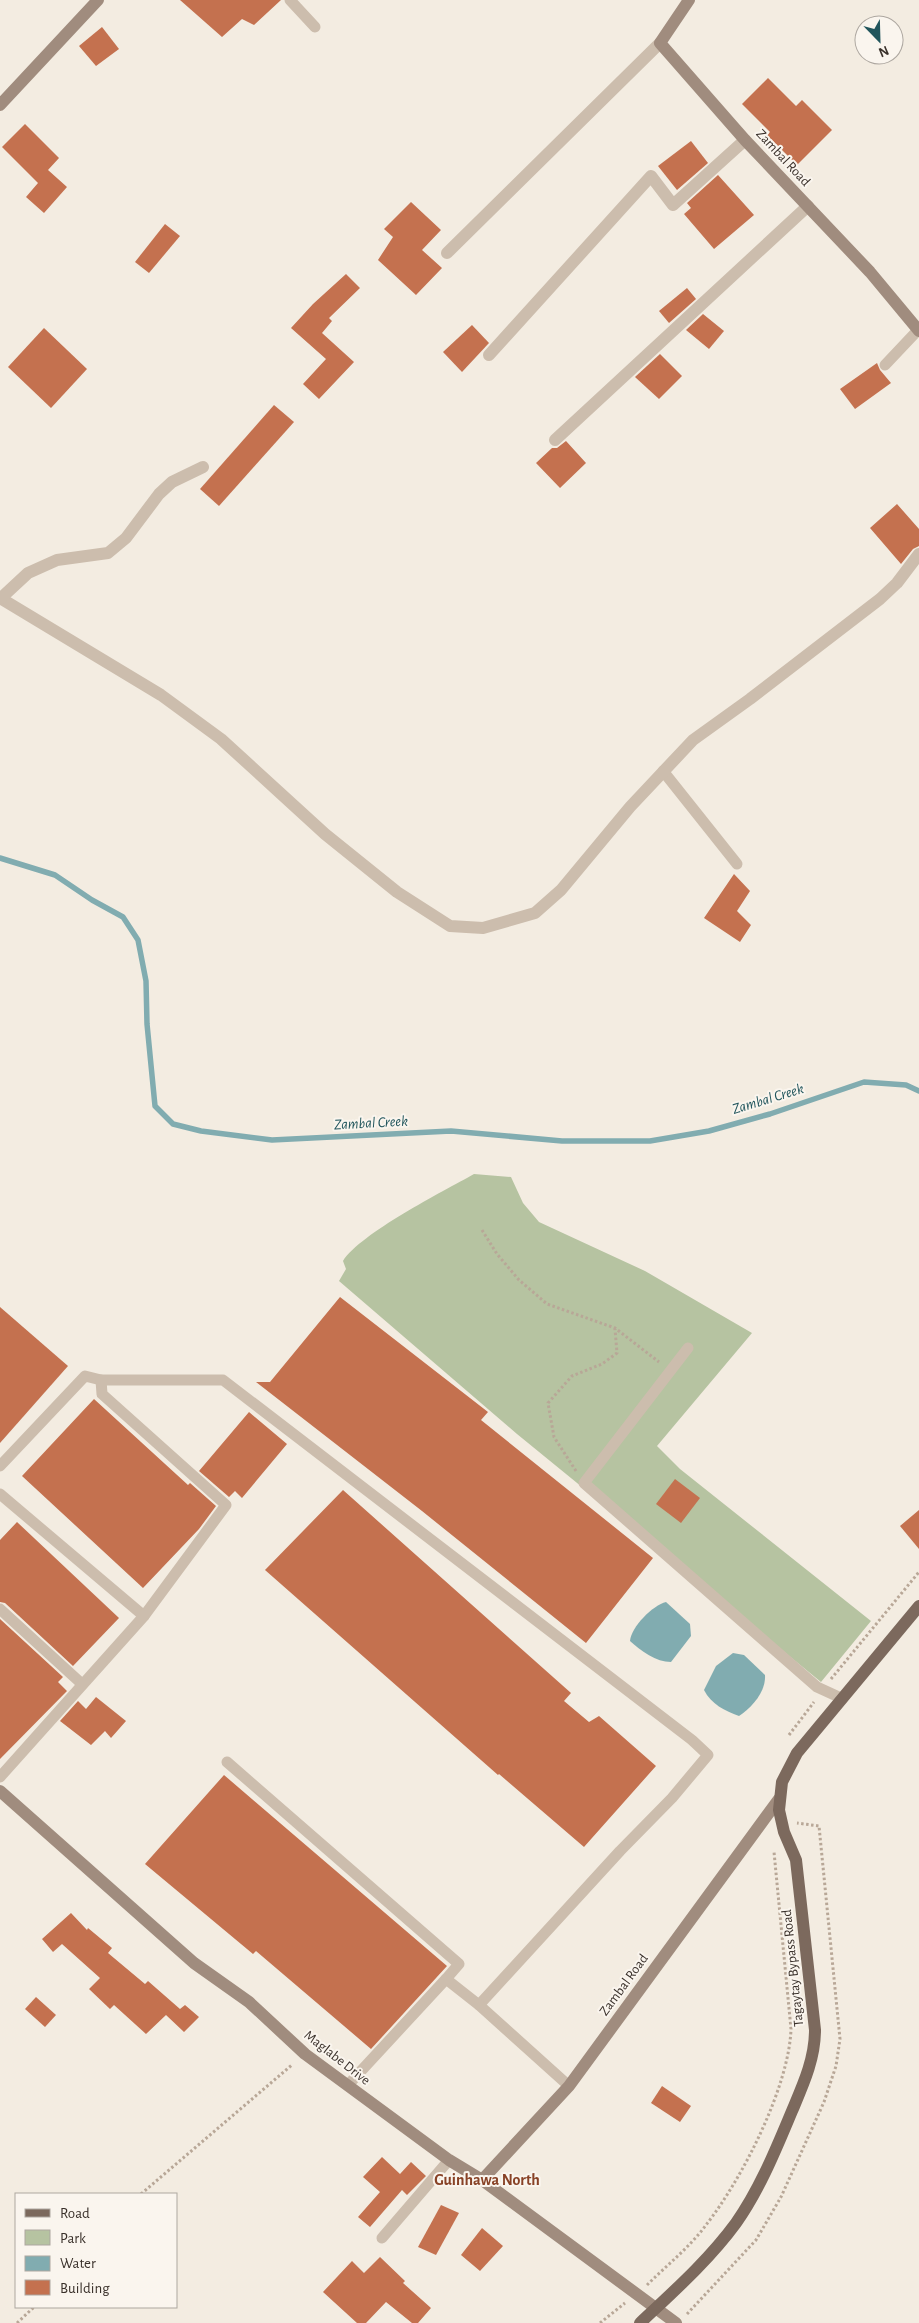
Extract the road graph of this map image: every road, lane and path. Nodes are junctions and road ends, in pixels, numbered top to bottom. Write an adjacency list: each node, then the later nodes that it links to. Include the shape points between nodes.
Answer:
1 (98, 0): 6 (street)
2 (290, 0): 4 (lane)
3 (689, 0): 5 (street)
4 (315, 27)
5 (660, 43): 7 (street, Zambal Road); 9 (street)
6 (0, 105)
7 (745, 140): 8 (street, Zambal Road); 11 (street, via 673,204 650,176)
8 (808, 206): 10 (street, Zambal Road); 13 (street)
9 (447, 253)
10 (919, 330): 12 (lane)
11 (488, 355)
12 (884, 365)
13 (555, 440)
14 (203, 467): 16 (street, via 172,482 126,538 108,553 57,560 28,573)
15 (919, 554): 17 (street, via 880,599 692,740)
16 (1, 598): 17 (street, via 176,706 222,739 325,834 397,892 450,926 483,928 535,913 561,890)
17 (663, 772): 18 (lane)
18 (737, 864)
19 (482, 1230): 20 (path, via 519,1280 547,1304)
20 (615, 1328): 22 (path); 25 (path, via 617,1353 602,1364 572,1376 548,1403 554,1438)
21 (688, 1348): 22 (lane)
22 (670, 1370): 25 (lane)
23 (101, 1380): 24 (lane, via 85,1376); 30 (lane, via 102,1394 226,1505); 41 (lane, via 223,1380 708,1755)
24 (0, 1466)
25 (584, 1483): 32 (lane)
26 (0, 1494): 30 (lane)
27 (919, 1572): 32 (path)
28 (919, 1606): 33 (main road, Tagaytay Bypass Road)
29 (0, 1609): 31 (lane)
30 (144, 1616): 31 (lane)
31 (82, 1684): 36 (lane)
32 (822, 1690): 33 (lane); 34 (path)
33 (841, 1698): 38 (main road, Tagaytay Bypass Road, via 789,1765)
34 (785, 1742)
35 (227, 1762): 40 (lane, via 459,1964)
36 (0, 1777)
37 (0, 1791): 42 (street, Maglabe Drive, via 194,1963 249,2002)
38 (779, 1799): 44 (street, Zambal Road); 51 (main road, Tagaytay Bypass Road, via 784,1832 796,1860 815,2030 814,2050 785,2129 742,2213 711,2253)
39 (773, 1842): 49 (path, via 791,2029 782,2081 724,2200 705,2227)
40 (446, 1980): 41 (lane); 43 (lane)
41 (479, 2005): 44 (lane)
42 (305, 2054): 43 (street, Maglabe Drive); 47 (path)
43 (348, 2085): 45 (street, Maglabe Drive)
44 (569, 2086): 46 (street, Zambal Road)
45 (449, 2160): 46 (street, Maglabe Drive); 48 (lane)
46 (482, 2180): 49 (street, Maglabe Drive)
47 (142, 2193)
48 (382, 2238)
49 (638, 2294): 51 (street, Maglabe Drive); 53 (path)
50 (33, 2308): 52 (path)
51 (656, 2308): 54 (main road, Tagaytay Bypass Road); 55 (street, Maglabe Drive)
52 (17, 2323)
53 (600, 2323)
54 (640, 2323)
55 (676, 2323)

